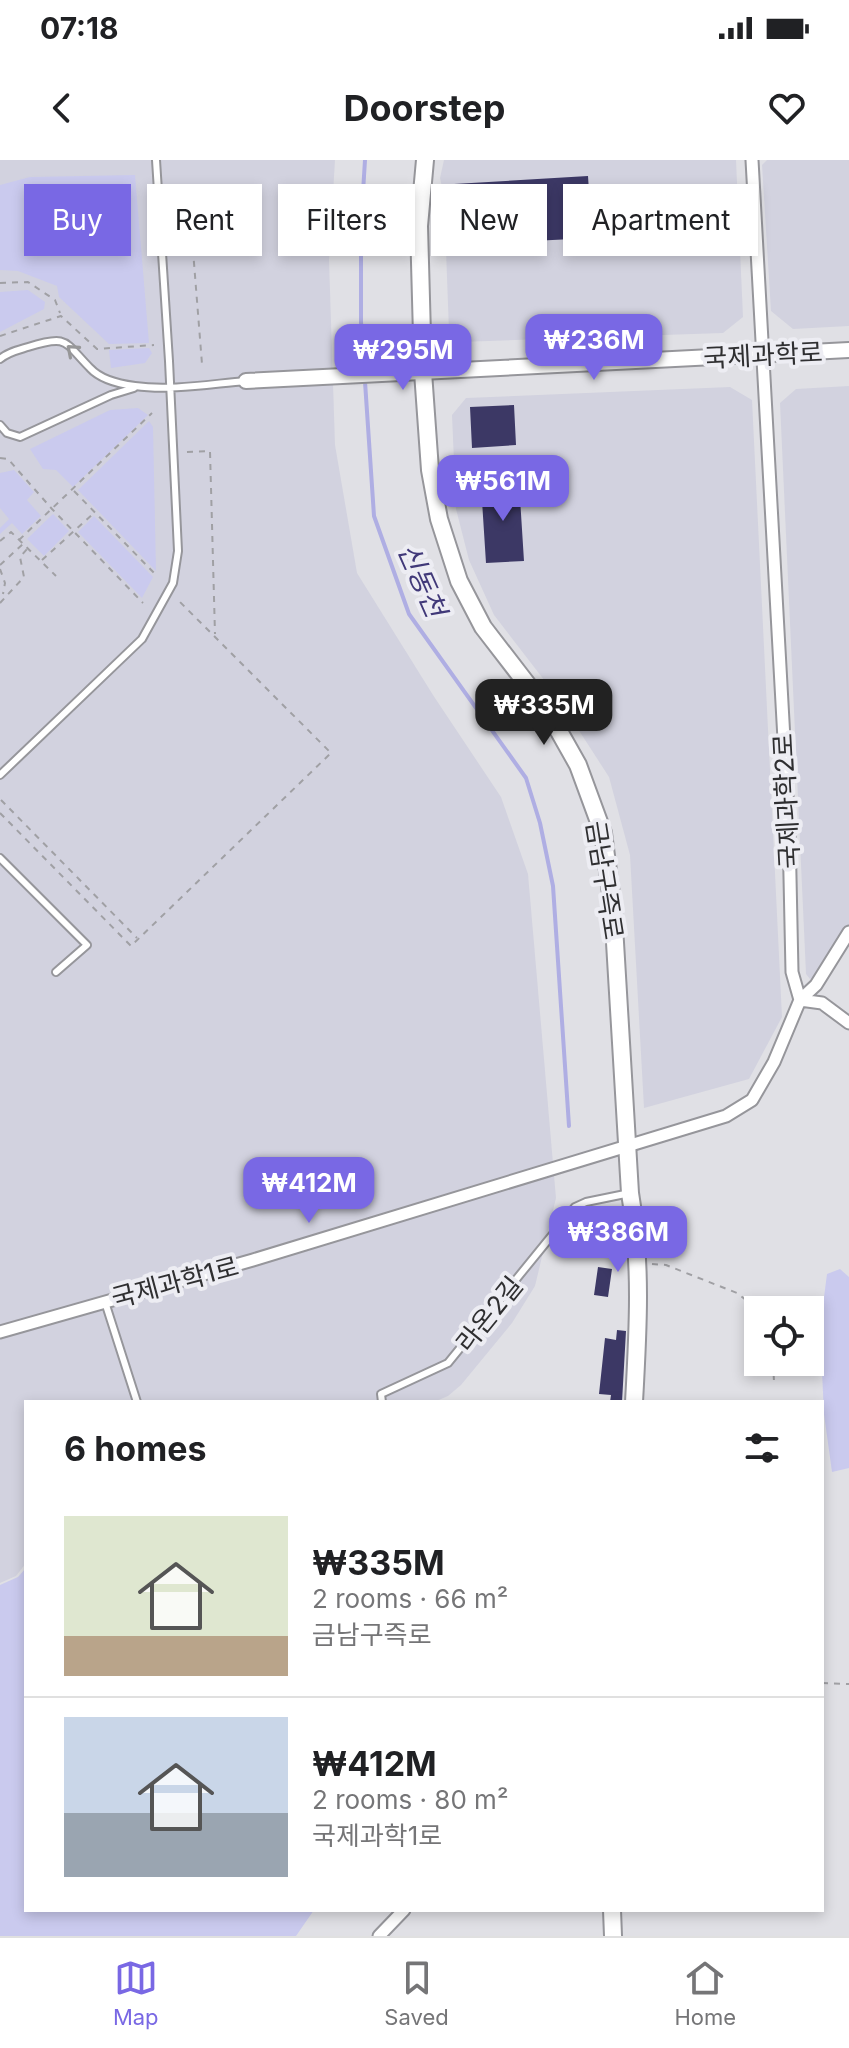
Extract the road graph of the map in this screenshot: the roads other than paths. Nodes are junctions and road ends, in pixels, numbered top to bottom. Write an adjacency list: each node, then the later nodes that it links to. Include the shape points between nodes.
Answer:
1 (156, 160): 10 (lane)
2 (425, 160): 7 (main road, 금남구즉로, via 419,226)
3 (752, 160): 5 (street, 국제과학2로)
4 (849, 350): 5 (street, 국제과학로)
5 (763, 355): 7 (street, 국제과학로); 16 (street, 국제과학2로, via 792,972)
6 (0, 359): 9 (lane, one-way to 6, via 103,379 61,341)
7 (423, 372): 8 (street, 국제과학로); 18 (main road, 금남구즉로, via 430,470 459,581 483,627 547,710 578,765 603,833 613,909)
8 (246, 381): 10 (lane)
9 (137, 387): 10 (lane); 11 (lane, via 20,437)
10 (170, 387): 12 (lane, via 178,551 173,583 142,639)
11 (0, 425)
12 (0, 775)
13 (1, 861): 15 (lane, via 87,945)
14 (849, 932): 16 (street, via 816,985)
15 (56, 972)
16 (800, 1000): 17 (street, via 822,1003); 18 (street, via 752,1100 726,1116)
17 (849, 1023)
18 (626, 1146): 19 (main road, 금남구즉로); 20 (street, 국제과학1로)
19 (630, 1193): 23 (lane, 라온2길, via 575,1207 448,1363 381,1394); 24 (main road, 금남구즉로, via 638,1238)
20 (105, 1301): 21 (street, 국제과학1로); 22 (lane)
21 (0, 1332)
22 (136, 1400)
23 (382, 1400)
24 (634, 1400)
25 (402, 1912): 27 (street)
26 (612, 1912): 28 (main road)
27 (379, 1936)
28 (613, 1936)

